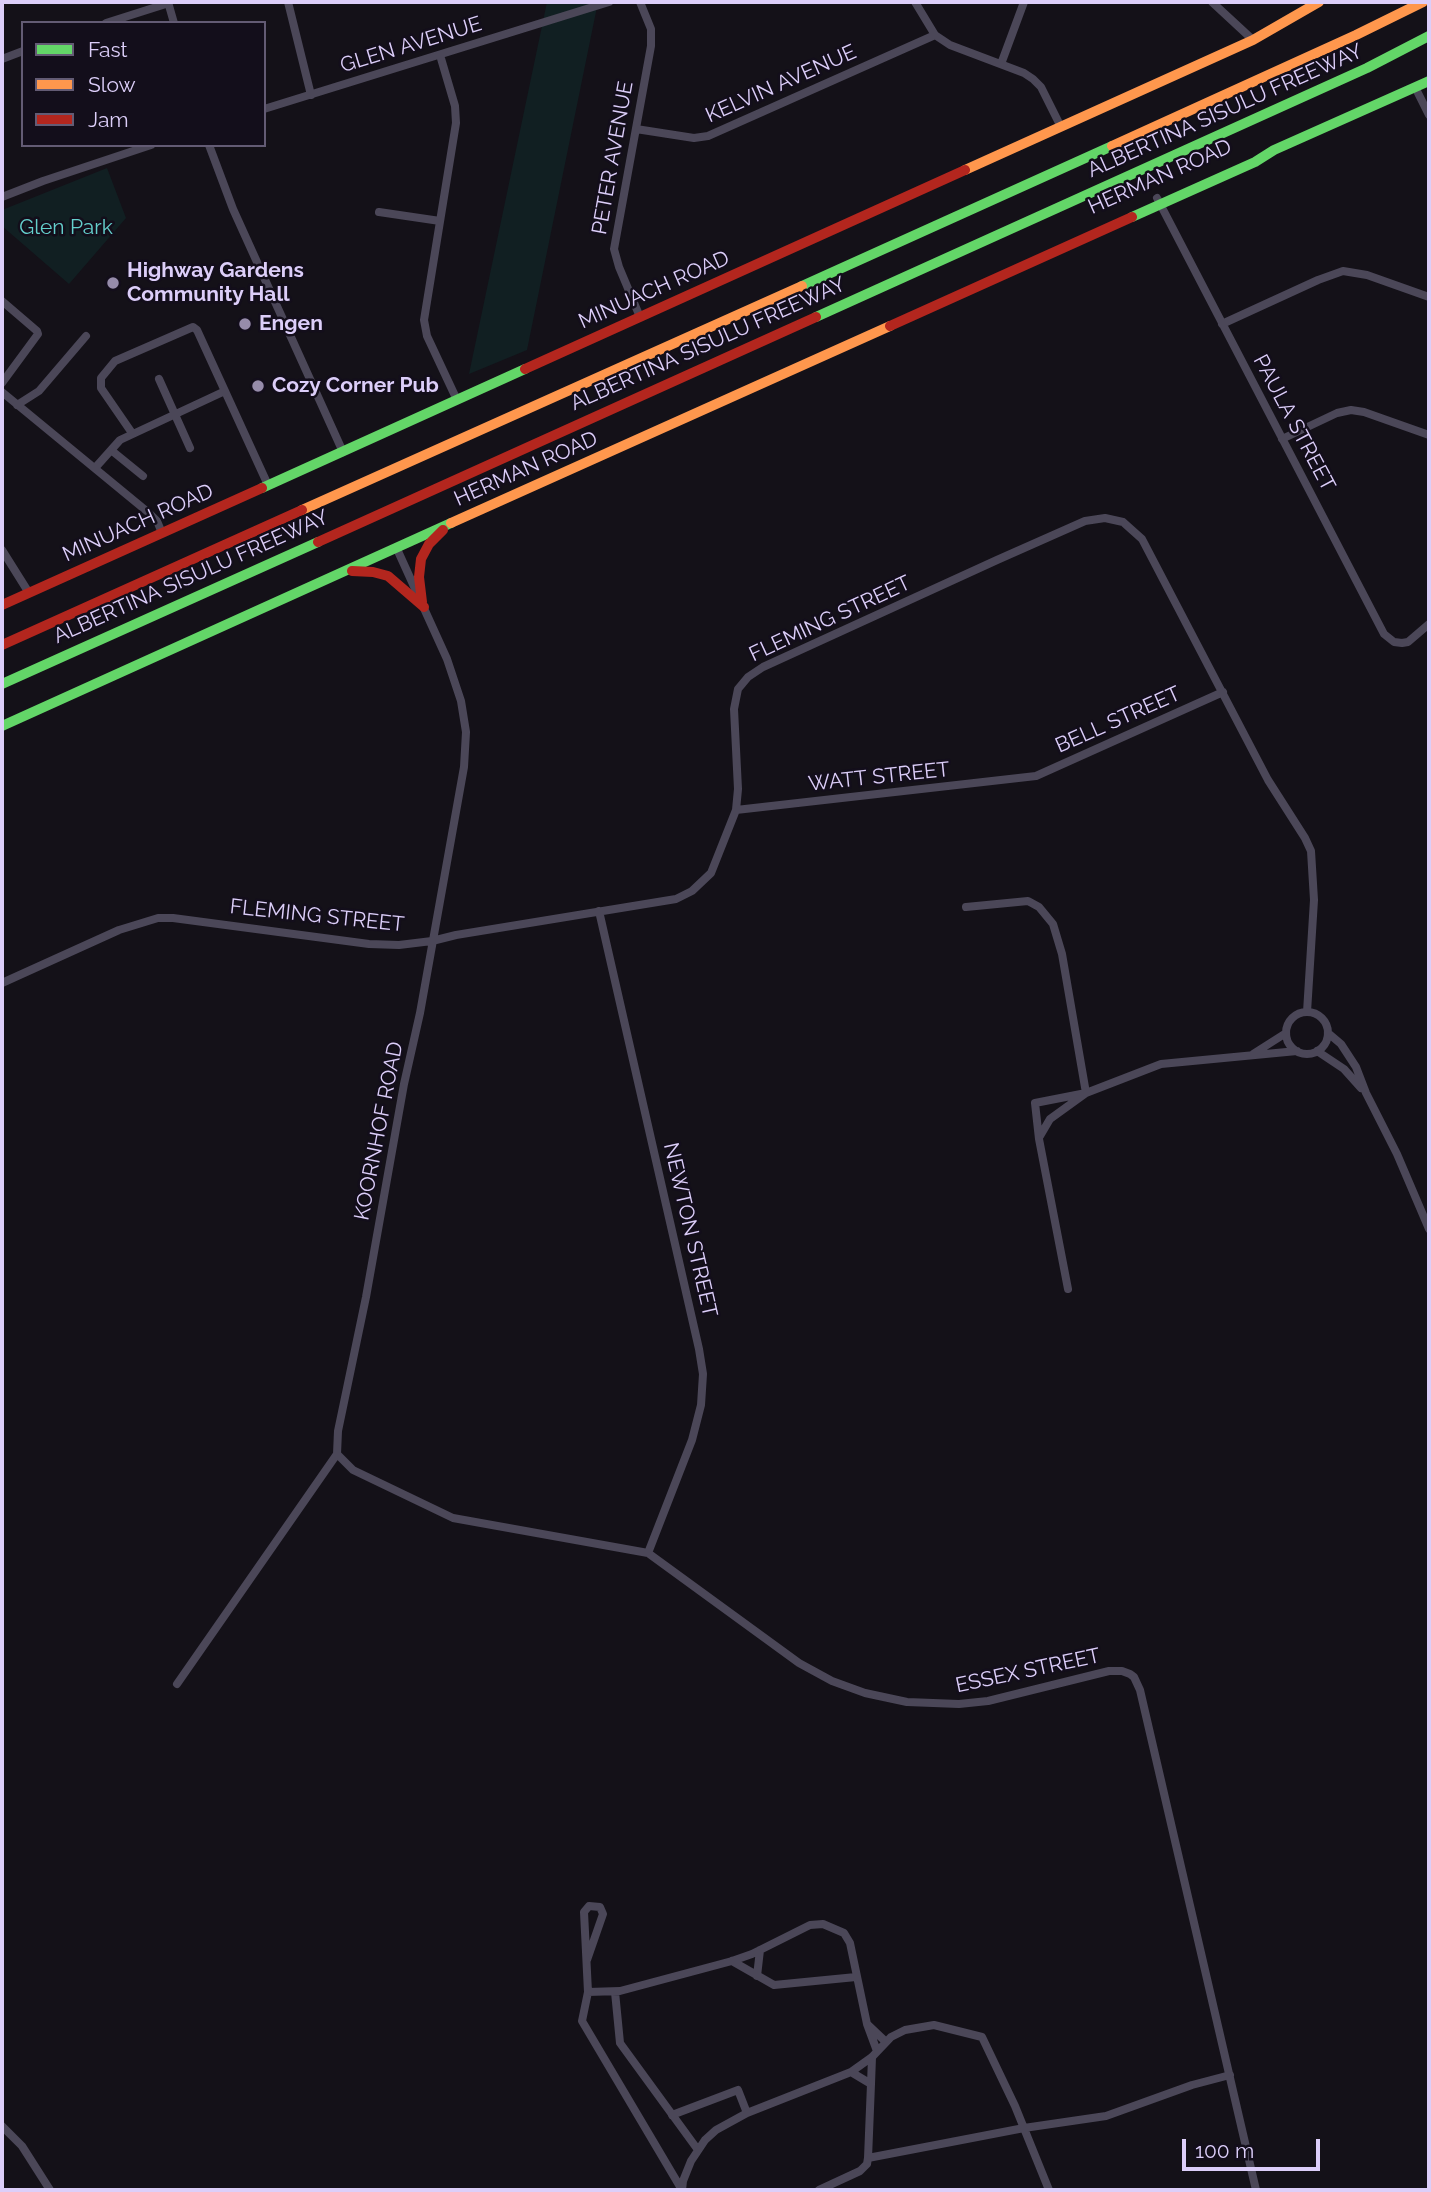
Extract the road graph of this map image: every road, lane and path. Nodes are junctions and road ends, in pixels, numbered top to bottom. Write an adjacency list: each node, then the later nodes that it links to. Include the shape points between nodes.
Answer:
1 (169, 2): 10 (street); 11 (street)
2 (288, 2): 21 (street)
3 (609, 2): 16 (street, GLEN AVENUE)
4 (640, 2): 25 (street, PETER AVENUE, via 651,39)
5 (915, 2): 12 (street)
6 (1024, 2): 18 (street)
7 (1212, 2): 14 (street)
8 (1319, 2): 14 (main road, MINUACH ROAD)
9 (1423, 2): 62 (main road, ALBERTINA SISULU FREEWAY)
10 (112, 21)
11 (174, 21)
12 (935, 35): 18 (street); 25 (street, KELVIN AVENUE, via 708,136)
13 (1429, 36): 63 (main road, ALBERTINA SISULU FREEWAY, via 1343,79)
14 (1253, 40): 24 (main road, MINUACH ROAD)
15 (21, 52): 17 (street)
16 (440, 55): 21 (street, GLEN AVENUE); 31 (street, via 456,116)
17 (2, 59)
18 (1001, 64): 24 (street, via 1037,83)
19 (1429, 80): 20 (main road, HERMAN ROAD)
20 (1415, 87): 23 (street); 29 (main road, HERMAN ROAD)
21 (311, 94): 22 (street, GLEN AVENUE)
22 (266, 108)
23 (1429, 115)
24 (1061, 127): 34 (main road, MINUACH ROAD)
25 (636, 129): 34 (street, PETER AVENUE, via 614,249)
26 (145, 147): 28 (street)
27 (210, 147): 49 (street, via 233,209)
28 (2, 197)
29 (1159, 201): 35 (street, PAULA STREET); 53 (main road, HERMAN ROAD)
30 (379, 212): 31 (street)
31 (440, 221): 41 (street, via 424,320)
32 (1429, 297): 35 (street, via 1343,271)
33 (2, 301): 38 (street, via 38,334)
34 (640, 317): 41 (main road, MINUACH ROAD)
35 (1222, 324): 46 (street, PAULA STREET)
36 (86, 336): 42 (street, via 39,391)
37 (159, 379): 43 (street)
38 (2, 383)
39 (225, 391): 43 (street); 44 (street, via 195,328 187,328 115,361 101,383); 52 (street)
40 (2, 392): 42 (street)
41 (457, 400): 49 (main road, MINUACH ROAD)
42 (18, 405): 50 (street)
43 (175, 413): 44 (street); 47 (street)
44 (132, 433): 48 (street)
45 (1429, 435): 46 (street, via 1351,410)
46 (1282, 439): 61 (street, PAULA STREET, via 1384,634 1394,642 1408,642)
47 (190, 448)
48 (111, 450): 50 (street); 51 (street)
49 (343, 452): 52 (main road, MINUACH ROAD)
50 (95, 468): 54 (street, via 153,517)
51 (143, 476)
52 (268, 485): 54 (main road, MINUACH ROAD)
53 (447, 526): 55 (main road, HERMAN ROAD); 60 (main road, via 421,559)
54 (162, 533): 58 (main road, MINUACH ROAD)
55 (397, 549): 57 (main road, HERMAN ROAD); 60 (street, KOORNHOF ROAD)
56 (2, 550): 58 (street)
57 (346, 572): 60 (main road, via 388,576); 65 (main road, HERMAN ROAD)
58 (29, 593): 59 (main road, MINUACH ROAD)
59 (2, 605)
60 (423, 605): 70 (street, KOORNHOF ROAD, via 455,682 466,732 456,821)
61 (1429, 624)
62 (2, 645)
63 (2, 684)
64 (1223, 692): 66 (street, BELL STREET); 67 (street, FLEMING STREET, via 1142,539 1123,522 1095,519 848,627 748,677 738,690 734,709); 72 (street, FLEMING STREET, via 1311,851 1314,907)
65 (2, 726)
66 (1026, 778): 67 (street, WATT STREET)
67 (736, 810): 69 (street, FLEMING STREET, via 711,873 692,891 670,900)
68 (966, 907): 78 (street, via 1028,901 1053,924)
69 (599, 911): 70 (street, FLEMING STREET); 84 (street, NEWTON STREET, via 703,1374 692,1440)
70 (432, 941): 71 (street, FLEMING STREET, via 369,944 158,918 119,930); 83 (street, KOORNHOF ROAD)
71 (2, 984)
72 (1307, 1012): 73 (street, via 1292,1018); 74 (street, via 1322,1018)
73 (1286, 1033): 75 (street); 77 (street)
74 (1328, 1033): 76 (street); 79 (street, via 1356,1067)
75 (1297, 1051): 76 (street); 77 (street)
76 (1317, 1051): 79 (street, via 1344,1069)
77 (1250, 1056): 78 (street, via 1153,1066)
78 (1086, 1093): 80 (street, via 1050,1119); 80 (street, via 1035,1103)
79 (1366, 1093): 81 (street)
80 (1039, 1139): 82 (street)
81 (1429, 1229)
82 (1068, 1289)
83 (337, 1454): 84 (street, ESSEX STREET, via 353,1470 453,1518); 85 (street, KOORNHOF ROAD)
84 (648, 1553): 97 (street, ESSEX STREET, via 799,1663 844,1686 877,1696 926,1704 966,1704 1116,1670 1134,1677)
85 (177, 1684)
86 (760, 1950): 88 (street); 89 (street); 90 (street, via 810,1925 834,1926 850,1943)
87 (587, 1960): 87 (street, via 603,1914 600,1907 589,1906 584,1912); 91 (street)
88 (732, 1961): 89 (street); 92 (street)
89 (757, 1976): 90 (street, via 774,1985)
90 (856, 1977): 93 (street)
91 (588, 1992): 92 (street); 106 (street, via 583,2024)
92 (615, 1992): 100 (street, via 620,2043)
93 (867, 2024): 94 (street); 95 (street)
94 (886, 2042): 95 (street); 102 (street, via 899,2031 934,2025 982,2037)
95 (875, 2054): 96 (street); 98 (street)
96 (851, 2072): 98 (street); 99 (street)
97 (1230, 2075): 102 (street, via 1105,2116); 109 (street, ESSEX STREET)
98 (871, 2084): 104 (street)
99 (747, 2113): 100 (street, via 738,2090); 103 (street, via 716,2130)
100 (672, 2115): 103 (street)
101 (2, 2126): 105 (street, via 22,2146)
102 (1024, 2128): 104 (street); 108 (street)
103 (698, 2150): 106 (street)
104 (868, 2158): 107 (street, via 860,2171)
105 (50, 2190)
106 (682, 2190)
107 (818, 2190)
108 (1049, 2190)
109 (1256, 2190)

